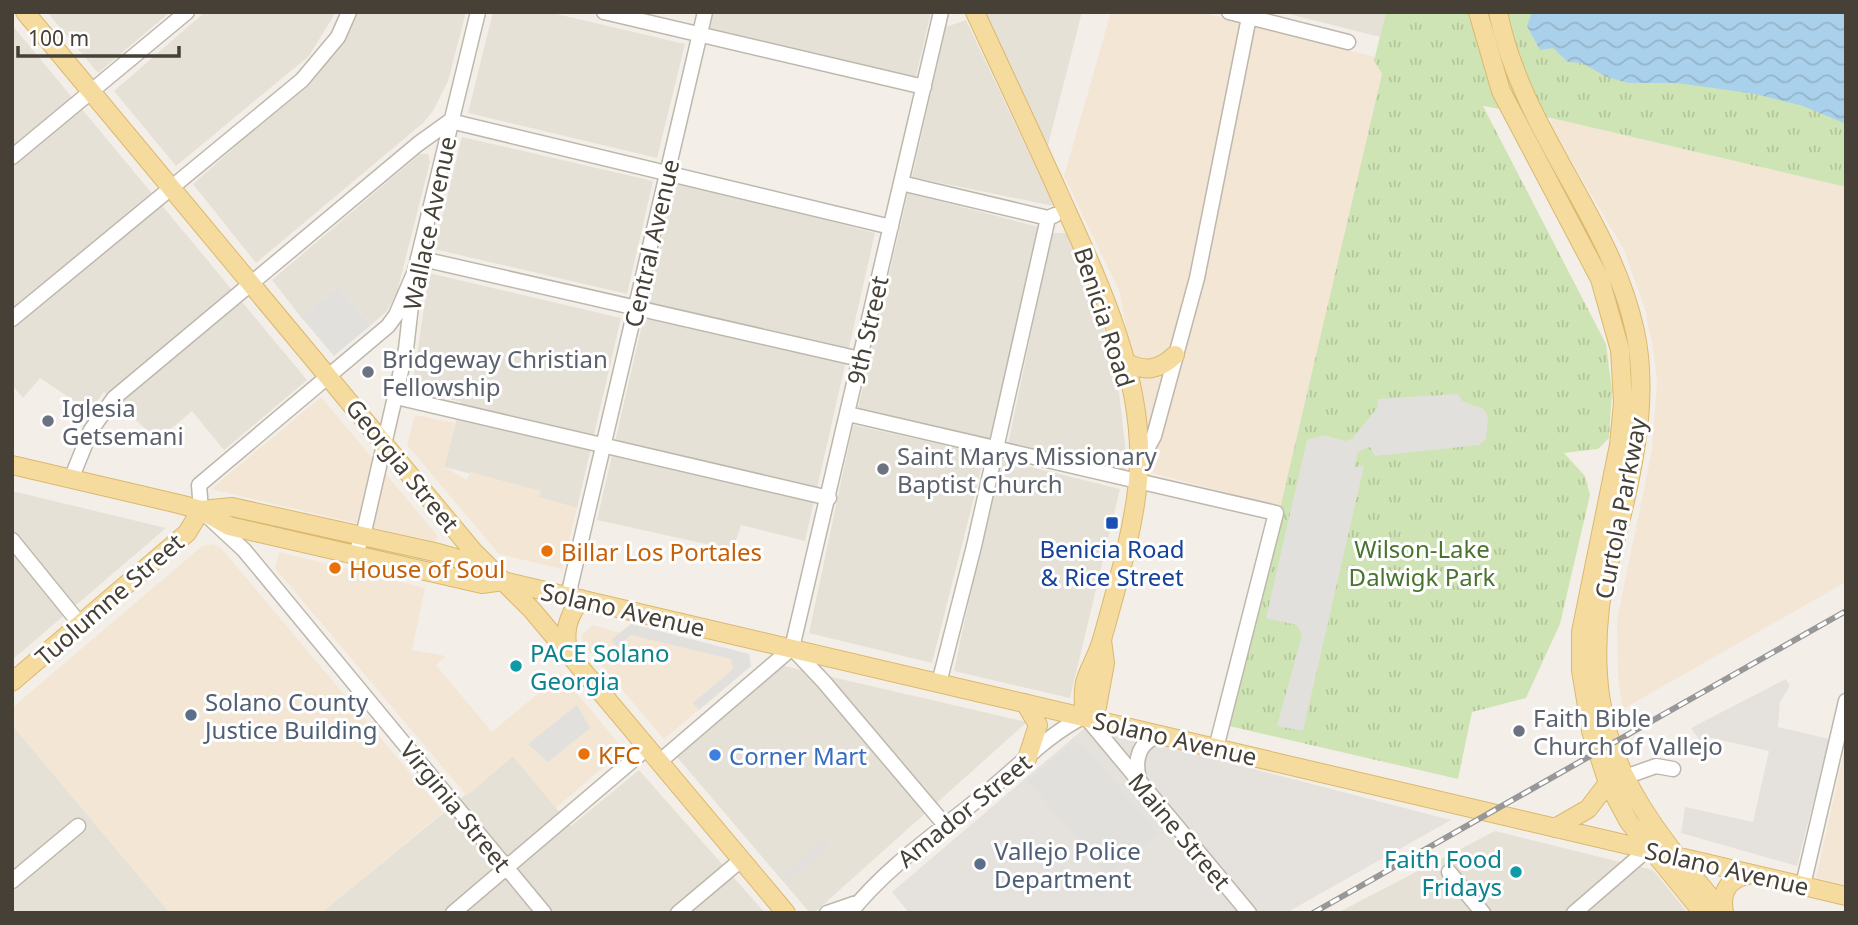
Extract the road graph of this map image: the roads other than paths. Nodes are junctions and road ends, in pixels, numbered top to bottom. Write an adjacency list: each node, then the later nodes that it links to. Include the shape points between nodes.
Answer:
1 (25, 12): 16 (main road, Georgia Street)
2 (187, 12): 16 (street)
3 (349, 12): 21 (street, via 338,37 315,67)
4 (478, 12): 17 (street, Wallace Avenue)
5 (604, 12): 13 (street)
6 (705, 12): 13 (street, Central Avenue)
7 (941, 12): 15 (street, 9th Street)
8 (975, 12): 22 (main road, Benicia Road)
9 (1229, 12): 12 (street)
10 (1478, 12): 65 (main road, Curtola Parkway, via 1501,91 1600,279 1620,350 1623,403 1619,445 1581,632 1586,708)
11 (1499, 12): 65 (main road, Curtola Parkway, via 1523,96 1612,259 1637,343 1637,440 1598,634 1602,703)
12 (1250, 15): 14 (street); 31 (street, via 1197,278)
13 (699, 34): 15 (street); 19 (street, Central Avenue)
14 (1348, 42)
15 (924, 87): 20 (street, 9th Street)
16 (92, 92): 18 (street); 21 (main road, Georgia Street)
17 (450, 121): 19 (street); 25 (street, Wallace Avenue); 26 (street)
18 (12, 157)
19 (668, 172): 24 (street); 27 (street, Central Avenue)
20 (901, 183): 23 (street); 24 (street, 9th Street)
21 (171, 186): 26 (main road, Georgia Street); 28 (street)
22 (1066, 210): 23 (street); 33 (main road, Benicia Road, via 1095,274)
23 (1048, 218): 39 (street)
24 (891, 227): 32 (street, 9th Street)
25 (416, 264): 27 (street); 29 (street, Tuolumne Street, via 396,315); 30 (street, Wallace Avenue)
26 (250, 282): 34 (main road, Georgia Street); 42 (street, via 114,398 91,430)
27 (636, 308): 32 (street); 38 (street, Central Avenue)
28 (12, 319)
29 (376, 336): 30 (street, via 396,337); 34 (street, Tuolumne Street)
30 (406, 349): 35 (street, Wallace Avenue)
31 (1175, 355): 33 (main road, via 1154,370); 41 (street, via 1154,436)
32 (860, 359): 36 (street, 9th Street)
33 (1124, 362): 41 (main road, Benicia Road, via 1136,416)
34 (330, 377): 37 (main road, Georgia Street); 44 (street, Tuolumne Street, via 199,485)
35 (396, 397): 37 (street, Wallace Avenue); 38 (street)
36 (848, 414): 39 (street); 43 (street, 9th Street)
37 (384, 443): 45 (main road, Georgia Street); 46 (street, Wallace Avenue)
38 (603, 444): 43 (street); 51 (street, Central Avenue)
39 (996, 450): 41 (street); 56 (street)
40 (12, 465): 42 (main road, Solano Avenue)
41 (1138, 472): 59 (main road, Benicia Road, via 1102,640 1082,692); 61 (street, via 1276,513)
42 (71, 480): 44 (main road, Solano Avenue)
43 (829, 498): 53 (street, 9th Street)
44 (201, 510): 46 (main road, Solano Avenue, via 232,507); 49 (main road, Solano Avenue, via 229,526); 52 (main road, Tuolumne Street, via 187,533); 73 (street, Virginia Street, via 250,557)
45 (444, 516): 48 (main road, via 444,544); 50 (main road, Georgia Street)
46 (363, 536): 48 (main road, Solano Avenue); 49 (street, Wallace Avenue)
47 (12, 540): 52 (street)
48 (434, 552): 50 (main road, Solano Avenue)
49 (354, 556): 50 (main road, Solano Avenue, via 482,584)
50 (503, 581): 51 (main road, Solano Avenue); 54 (main road, Georgia Street)
51 (574, 598): 53 (main road, Solano Avenue); 54 (main road, via 565,635)
52 (81, 625): 55 (main road, Tuolumne Street)
53 (792, 648): 56 (main road, Solano Avenue); 62 (street); 67 (street)
54 (568, 654): 62 (main road, Georgia Street)
55 (12, 682)
56 (939, 683): 58 (main road, Solano Avenue)
57 (1846, 701): 77 (street)
58 (1026, 703): 59 (main road, Solano Avenue); 63 (main road, via 1038,724)
59 (1085, 716): 60 (main road, Solano Avenue); 63 (street, Amador Street, via 1059,729); 66 (street, Maine Street)
60 (1161, 735): 61 (main road, Solano Avenue); 66 (street, via 1138,754)
61 (1216, 748): 69 (main road, Solano Avenue)
62 (653, 755): 72 (main road, Georgia Street); 73 (street)
63 (1027, 759): 67 (street, Amador Street)
64 (1673, 769): 65 (street, via 1656,766)
65 (1616, 780): 69 (main road, via 1588,809); 70 (main road, Curtola Parkway); 71 (main road, Curtola Parkway)
66 (1141, 783): 85 (street, Maine Street)
67 (945, 825): 79 (street, Amador Street, via 877,881)
68 (78, 826): 76 (street)
69 (1555, 828): 70 (main road, Solano Avenue)
70 (1648, 849): 71 (main road, Solano Avenue); 87 (street); 88 (main road, Curtola Parkway)
71 (1675, 856): 75 (main road, Solano Avenue); 89 (main road, Curtola Parkway)
72 (741, 860): 82 (street); 83 (main road, Georgia Street)
73 (506, 868): 80 (street); 81 (street, Virginia Street)
74 (1449, 872): 86 (street)
75 (1752, 874): 77 (main road, Solano Avenue); 89 (main road, via 1728,884 1722,901)
76 (12, 881)
77 (1803, 886): 78 (main road, Solano Avenue)
78 (1846, 896)
79 (855, 907): 84 (street)
80 (453, 913)
81 (544, 913)
82 (678, 913)
83 (786, 913)
84 (827, 913)
85 (1249, 913)
86 (1483, 913)
87 (1574, 913)
88 (1703, 913)
89 (1724, 913)

